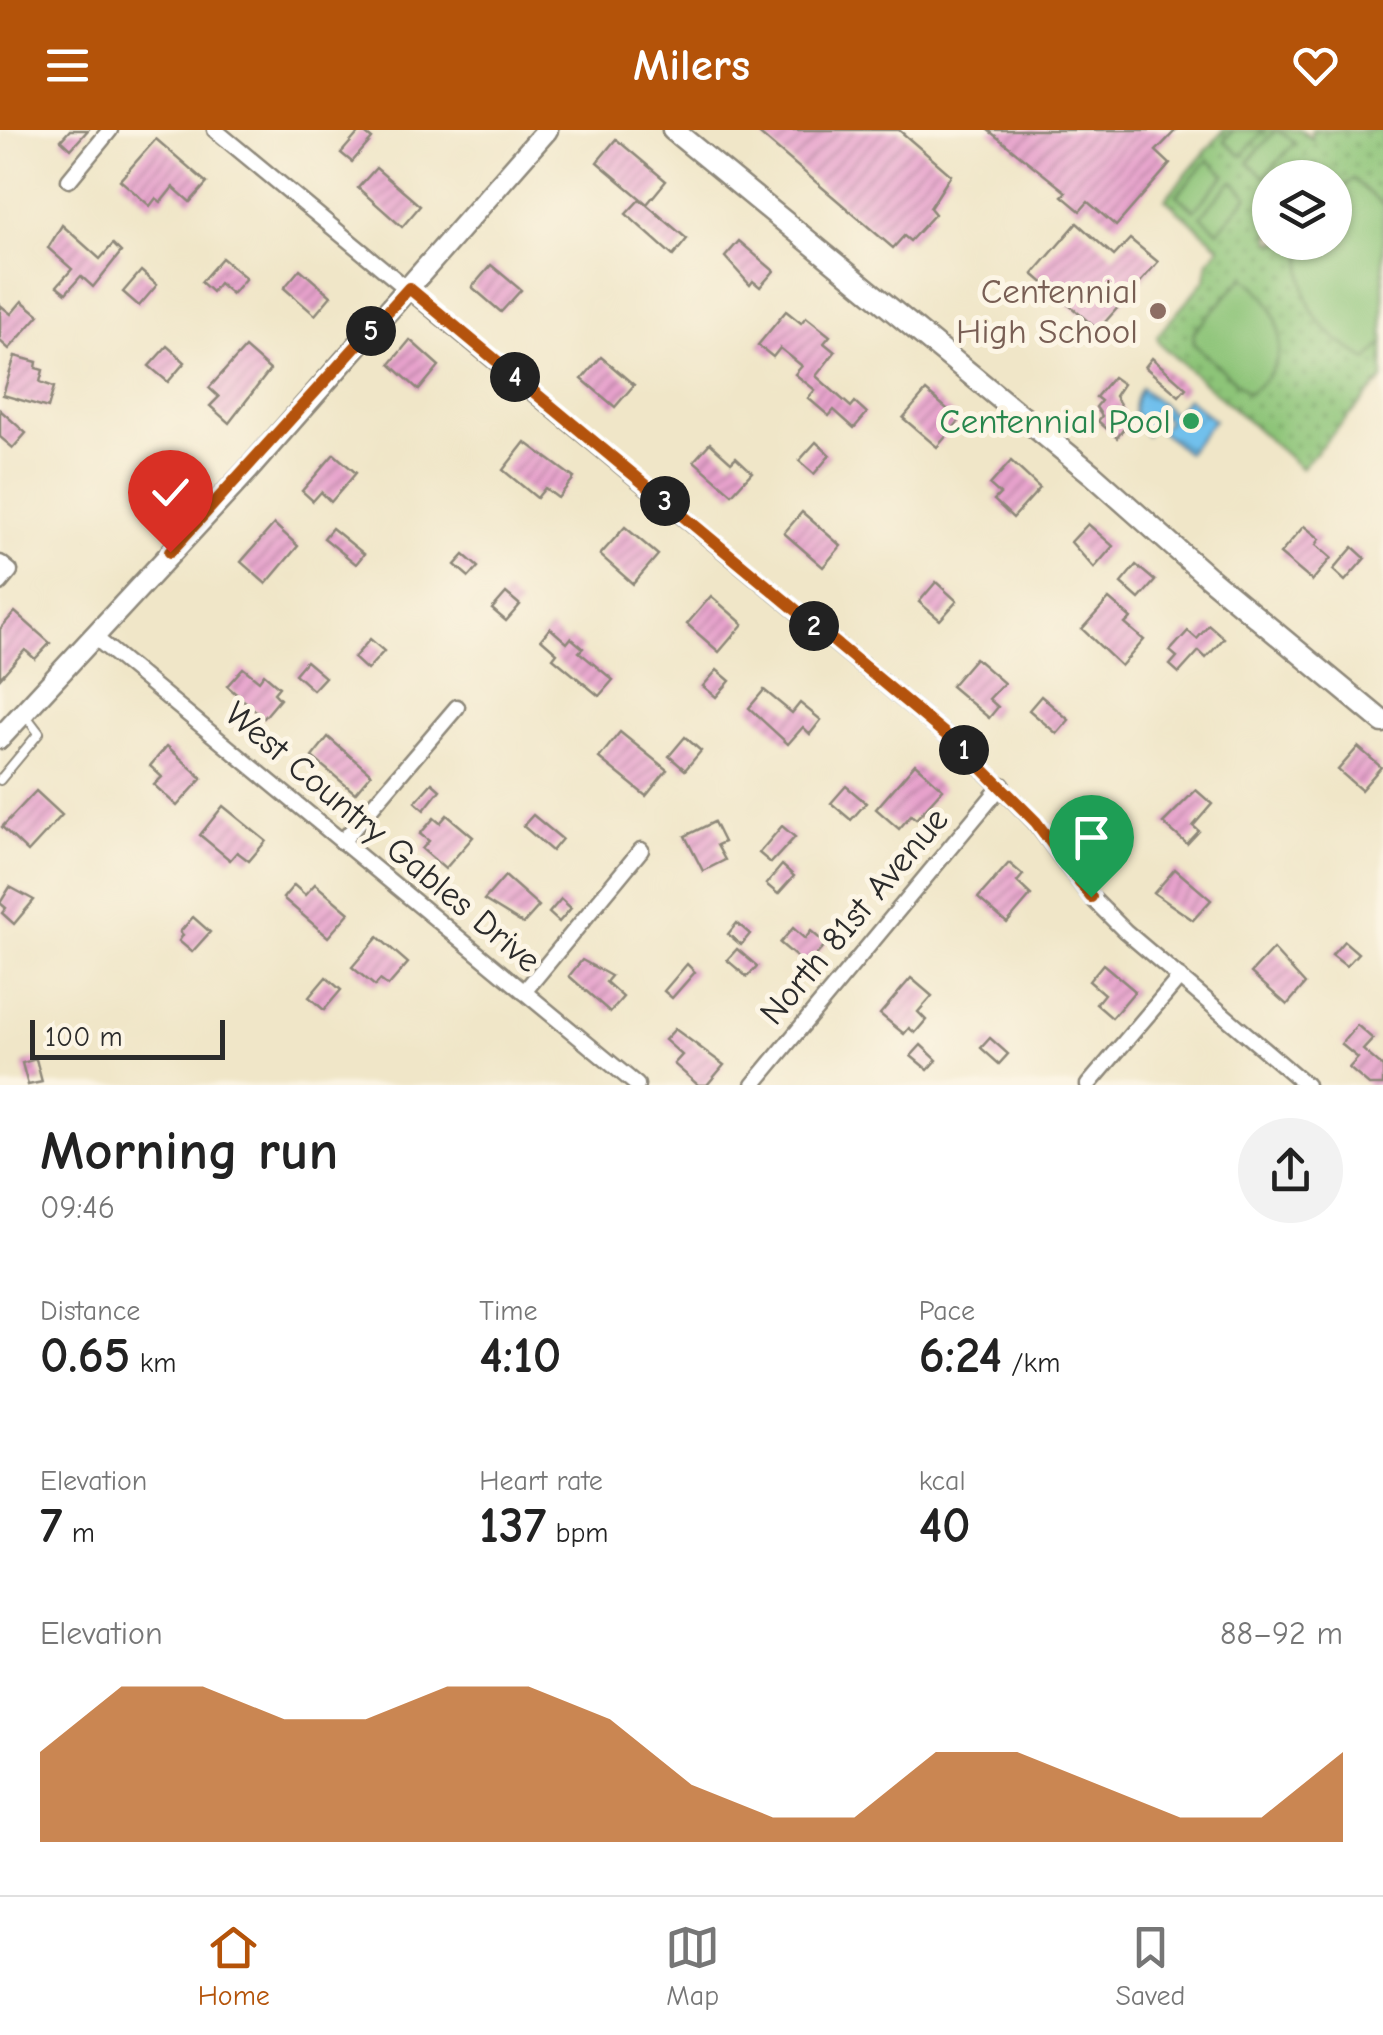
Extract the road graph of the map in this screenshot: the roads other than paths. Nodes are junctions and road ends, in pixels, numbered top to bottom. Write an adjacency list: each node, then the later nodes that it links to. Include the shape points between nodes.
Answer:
1 (110, 130): 5 (street)
2 (215, 130): 6 (street)
3 (547, 130): 6 (street)
4 (673, 130): 10 (street)
5 (69, 180)
6 (409, 288): 7 (street); 13 (street)
7 (92, 635): 9 (street); 14 (street, West Country Gables Drive)
8 (457, 707): 14 (street)
9 (22, 712): 11 (street); 12 (lane, via 39,733)
10 (1383, 722)
11 (0, 738)
12 (0, 780)
13 (1002, 785): 16 (street, via 1091,897); 19 (street, North 81st Avenue)
14 (342, 842): 17 (street, West Country Gables Drive)
15 (641, 850): 17 (street)
16 (1180, 976): 20 (street); 21 (street)
17 (524, 992): 18 (street, West Country Gables Drive)
18 (637, 1085)
19 (753, 1085)
20 (1088, 1085)
21 (1306, 1085)

